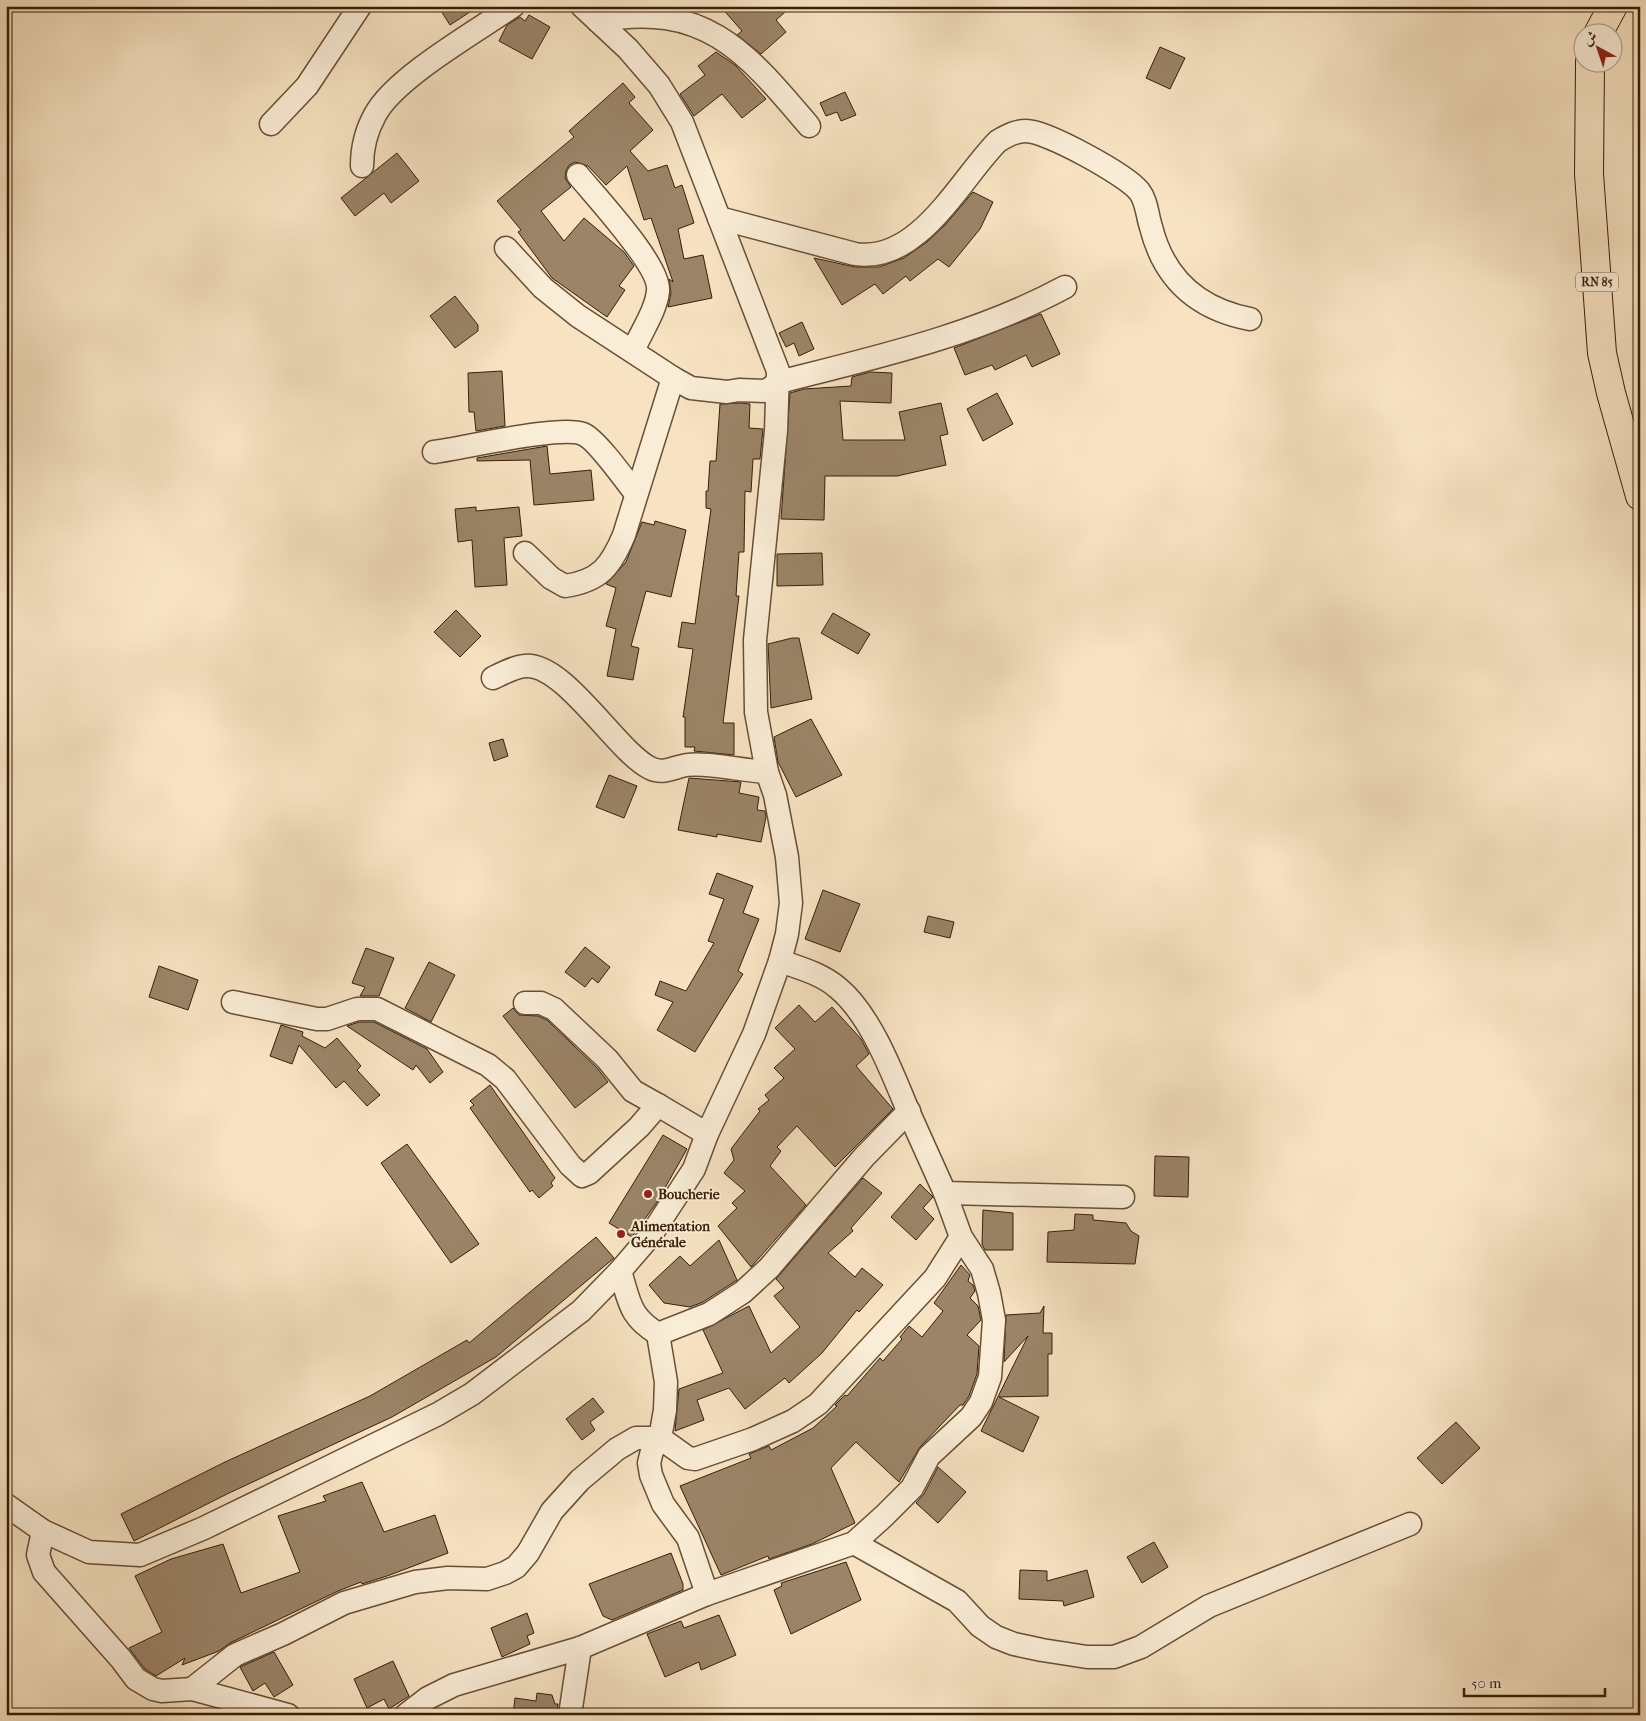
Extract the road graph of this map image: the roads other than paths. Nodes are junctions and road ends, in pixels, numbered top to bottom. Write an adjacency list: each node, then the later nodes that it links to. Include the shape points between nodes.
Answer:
1 (360, 6): 8 (street, via 307,86)
2 (513, 6): 10 (street, via 405,80 376,114 362,147)
3 (1613, 6): 6 (main road)
4 (665, 9): 5 (street); 9 (street, via 704,23 726,36 745,52)
5 (590, 14): 12 (street, via 628,49 659,85 678,115)
6 (1604, 22)
7 (1589, 72): 21 (main road, RN 85, via 1590,174 1602,353)
8 (272, 124)
9 (809, 126)
10 (362, 166)
11 (578, 175): 16 (street, via 646,260 659,288)
12 (719, 218): 15 (street, via 855,254 881,254 911,238 932,219 998,140 1012,133 1040,133 1138,189 1144,197 1159,252 1172,275 1208,306 1231,316); 18 (street, via 778,371)
13 (506, 248): 16 (street, via 543,288 578,316)
14 (1065, 287): 18 (street, via 1031,306 953,335)
15 (1250, 319)
16 (633, 351): 17 (street)
17 (673, 378): 18 (street, via 691,388 727,392 766,392); 20 (street)
18 (779, 382): 24 (street, via 756,640 756,712)
19 (434, 452): 20 (street, via 548,433 584,434)
20 (636, 494): 22 (street, via 613,560 587,581 565,586 551,578)
21 (1640, 496)
22 (525, 553)
23 (493, 678): 24 (street, via 525,666 542,670 566,687 640,762 652,769 664,771 688,764)
24 (767, 772): 25 (street, via 775,795 787,857 790,894 787,934)
25 (780, 961): 29 (street, via 821,976 851,1000 882,1052); 30 (street, via 754,1034)
26 (233, 1002): 28 (street, via 327,1020 357,1009 372,1008 437,1039 488,1065 505,1079 570,1166 582,1176 632,1133)
27 (525, 1003): 28 (street, via 540,1003 554,1009 607,1060 633,1091)
28 (658, 1105): 30 (street)
29 (909, 1111): 31 (street); 35 (street, via 864,1157 769,1268 743,1292 709,1314)
30 (707, 1134): 34 (street, via 694,1169 651,1235)
31 (945, 1193): 32 (street); 33 (street)
32 (1123, 1197)
33 (961, 1237): 36 (street, via 935,1278 868,1353 812,1408 753,1439 700,1458 688,1458); 40 (street, via 982,1268 994,1320 994,1355 987,1386 971,1417 929,1456 912,1488)
34 (620, 1271): 35 (street, via 634,1315); 39 (street, via 581,1311 472,1394 438,1414 178,1540 140,1555 117,1556 89,1552)
35 (658, 1334): 36 (street, via 666,1382)
36 (660, 1438): 41 (street, via 652,1451 650,1475 664,1504 688,1538); 43 (street, via 636,1438 617,1449 580,1480 552,1511 528,1553 516,1567 505,1573 486,1579 448,1578 415,1582 344,1603 235,1655)
37 (6, 1504): 39 (street)
38 (1410, 1524): 40 (street, via 1209,1606 1141,1648 1114,1657 1087,1657 1042,1650 996,1637 980,1626 957,1601)
39 (43, 1531): 43 (street, via 38,1555 44,1572 136,1679 162,1691)
40 (854, 1543): 41 (street)
41 (707, 1594): 42 (street)
42 (580, 1648): 45 (street, via 454,1685 428,1698); 46 (street)
43 (192, 1689): 44 (street)
44 (288, 1715)
45 (406, 1715)
46 (570, 1715)

